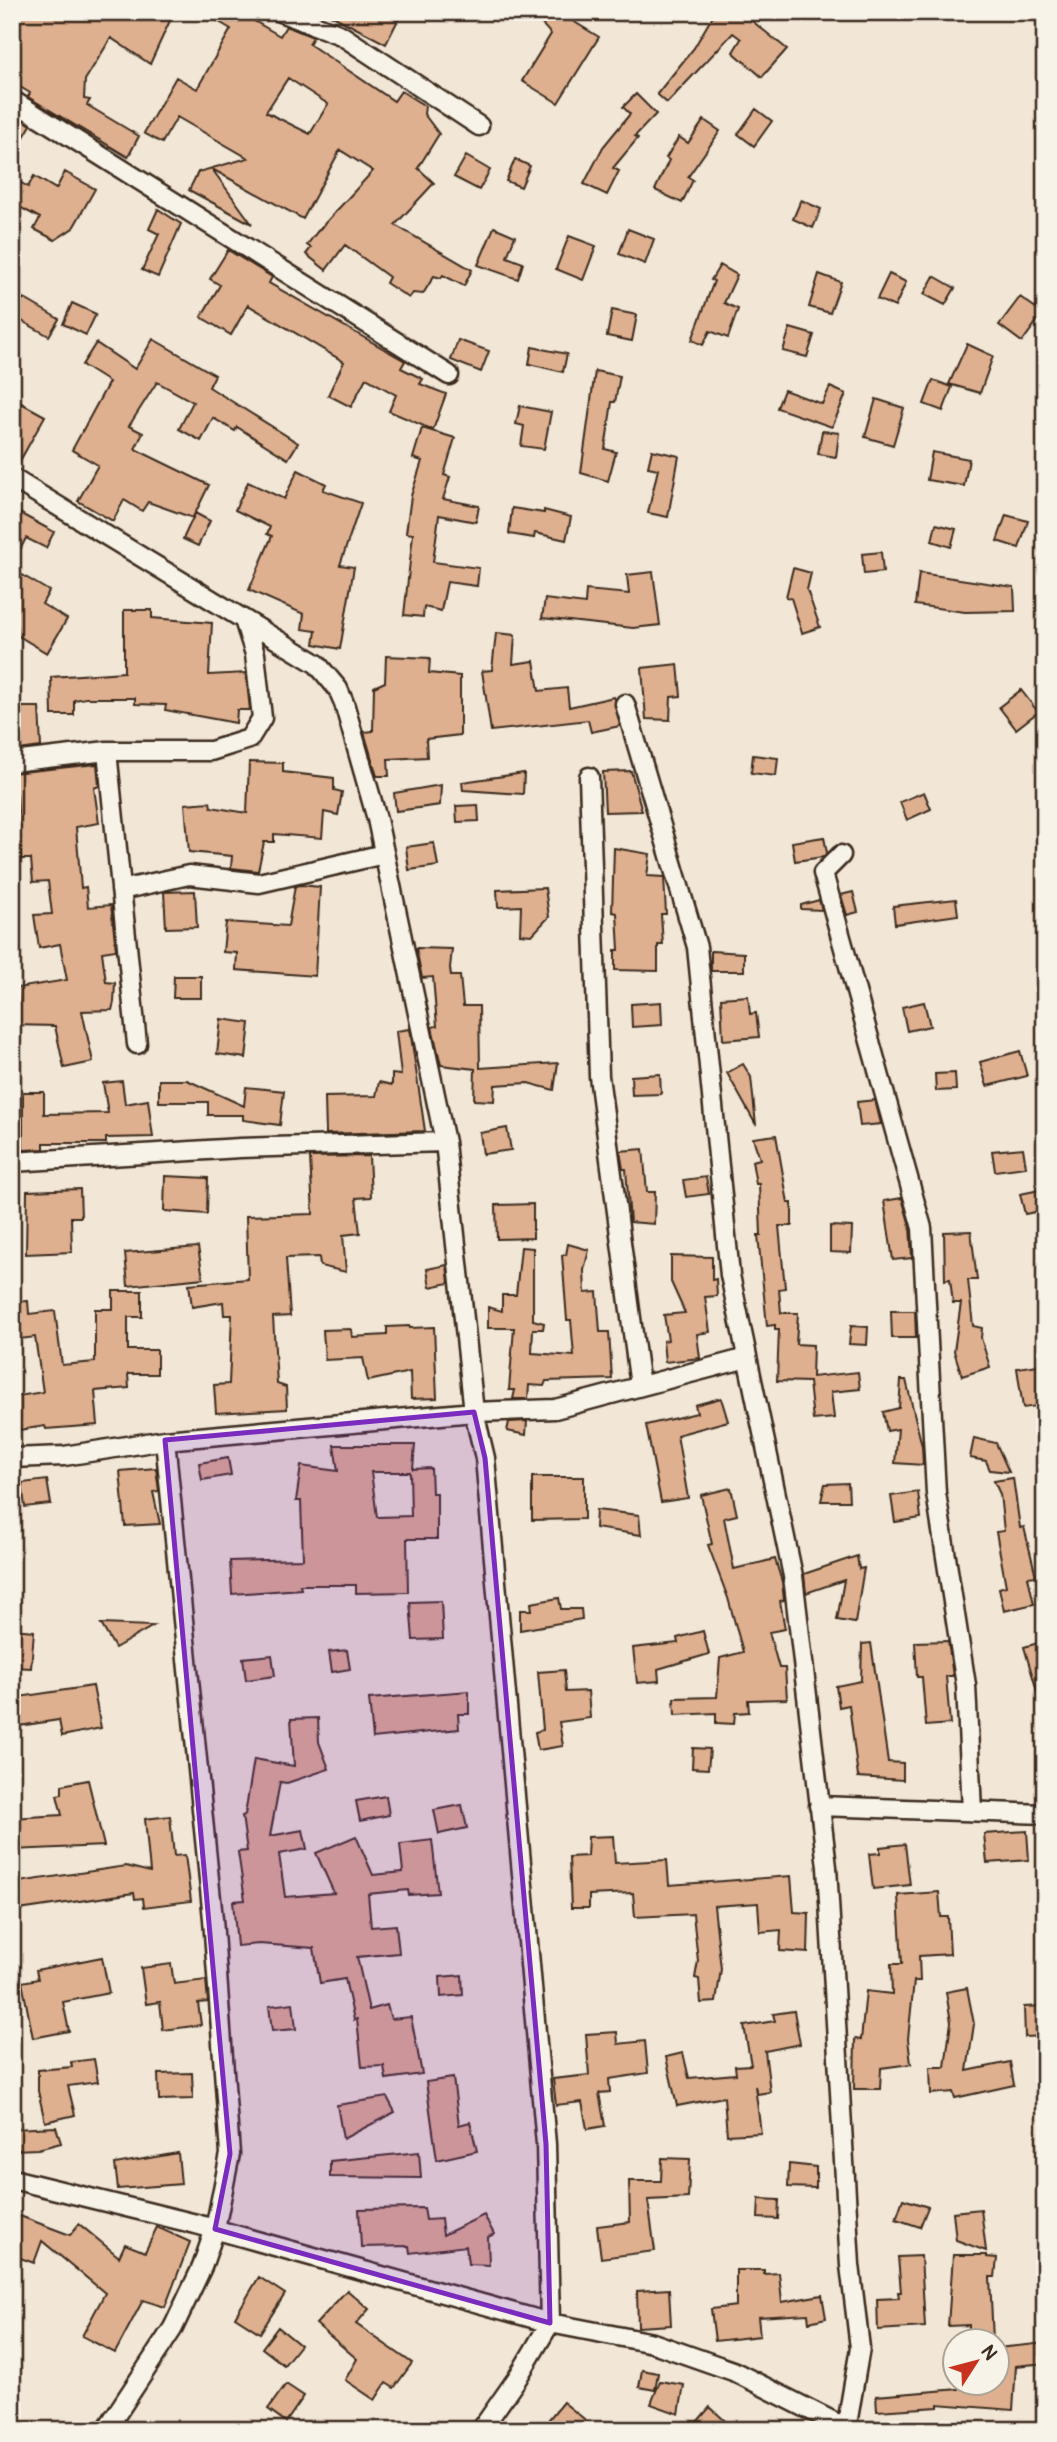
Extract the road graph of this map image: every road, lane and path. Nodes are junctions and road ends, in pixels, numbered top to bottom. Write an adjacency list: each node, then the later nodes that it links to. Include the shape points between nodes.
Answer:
1 (280, 12): 3 (street, via 341,35)
2 (12, 100): 4 (street)
3 (480, 126)
4 (449, 375)
5 (12, 478): 6 (street)
6 (244, 620): 8 (street, via 255,654 262,718 249,739 211,751); 11 (street, via 317,664 338,689)
7 (625, 704): 17 (street, via 697,947 730,1276)
8 (107, 751): 9 (street); 13 (street)
9 (12, 762)
10 (589, 777): 18 (street, via 599,1076)
11 (384, 854): 13 (street, via 259,883 189,875); 15 (street)
12 (841, 855): 23 (street, via 823,873 922,1228 936,1493 966,1685)
13 (121, 890): 14 (street)
14 (137, 1044)
15 (445, 1142): 16 (street); 19 (street)
16 (12, 1162)
17 (747, 1358): 18 (street); 22 (street, via 793,1577)
18 (640, 1386): 19 (street, via 555,1409)
19 (474, 1412): 20 (street); 27 (street, via 485,1458 546,2144)
20 (165, 1440): 21 (street, via 64,1456); 26 (street, via 213,1919 230,2154)
21 (12, 1458)
22 (819, 1806): 23 (street); 28 (street, via 827,1867 850,2265 860,2348)
23 (972, 1811): 24 (street)
24 (1045, 1814)
25 (12, 2179): 26 (street)
26 (215, 2229): 27 (street); 29 (street, via 173,2328)
27 (550, 2323): 28 (street, via 653,2343 733,2371); 30 (street)
28 (848, 2429)
29 (106, 2430)
30 (481, 2430)

